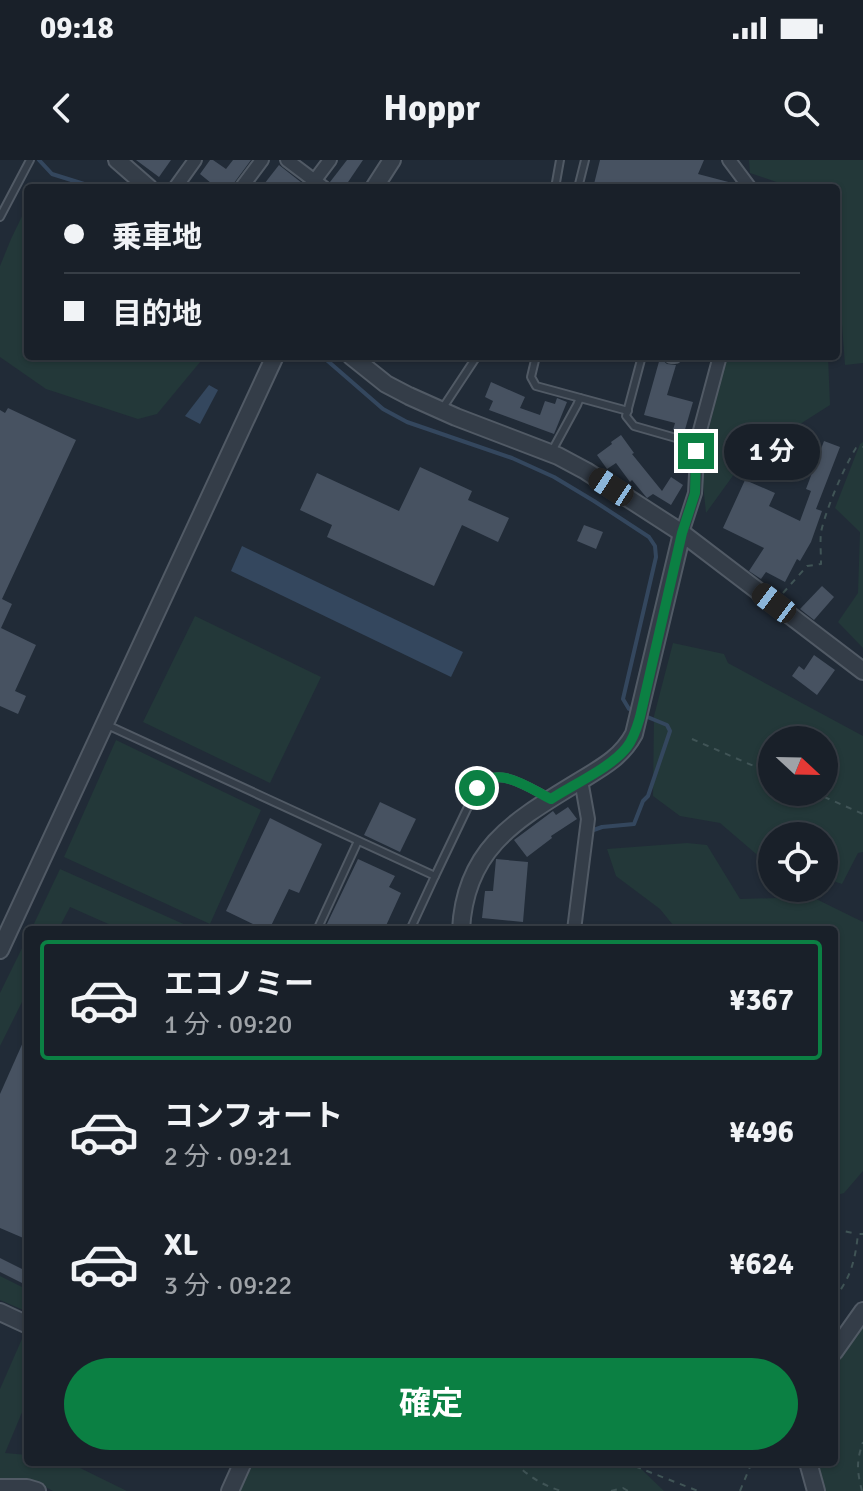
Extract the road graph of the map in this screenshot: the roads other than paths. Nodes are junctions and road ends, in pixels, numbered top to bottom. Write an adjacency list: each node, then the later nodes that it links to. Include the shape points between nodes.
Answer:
1 (30, 160): 20 (lane)
2 (117, 160): 11 (street)
3 (195, 160): 12 (street)
4 (262, 160): 13 (street)
5 (287, 160): 14 (street)
6 (330, 160): 15 (street)
7 (392, 160): 16 (street)
8 (560, 160): 17 (lane)
9 (585, 160): 18 (lane)
10 (729, 160): 19 (street)
11 (144, 184)
12 (178, 184)
13 (244, 184)
14 (314, 184)
15 (317, 184)
16 (377, 184)
17 (556, 184)
18 (579, 184)
19 (747, 184)
20 (0, 217)
21 (273, 360): 34 (street)
22 (356, 360): 28 (street, via 386,384)
23 (474, 360): 28 (lane)
24 (535, 360): 27 (lane, via 531,377 536,386)
25 (641, 360): 29 (lane)
26 (719, 360): 30 (street)
27 (580, 398): 29 (lane); 31 (lane)
28 (442, 409): 31 (street)
29 (628, 411): 30 (lane, via 634,426)
30 (697, 444): 32 (street, via 695,493)
31 (551, 453): 32 (street)
32 (682, 533): 33 (street); 35 (street, via 634,734 612,762)
33 (863, 671)
34 (105, 724): 37 (lane); 43 (street)
35 (581, 780): 36 (street); 42 (street, via 588,819)
36 (551, 799): 38 (lane, via 509,779 483,780); 41 (street, via 526,813 492,844 467,892)
37 (358, 841): 38 (lane); 39 (lane)
38 (435, 876): 40 (lane)
39 (319, 926)
40 (412, 926)
41 (461, 926)
42 (575, 926)
43 (0, 950)
44 (863, 1311): 47 (street)
45 (0, 1312): 46 (street)
46 (24, 1323)
47 (838, 1346)
48 (241, 1466): 52 (street)
49 (809, 1466): 53 (street)
50 (0, 1488): 51 (street)
51 (37, 1491)
52 (230, 1491)
53 (816, 1491)

